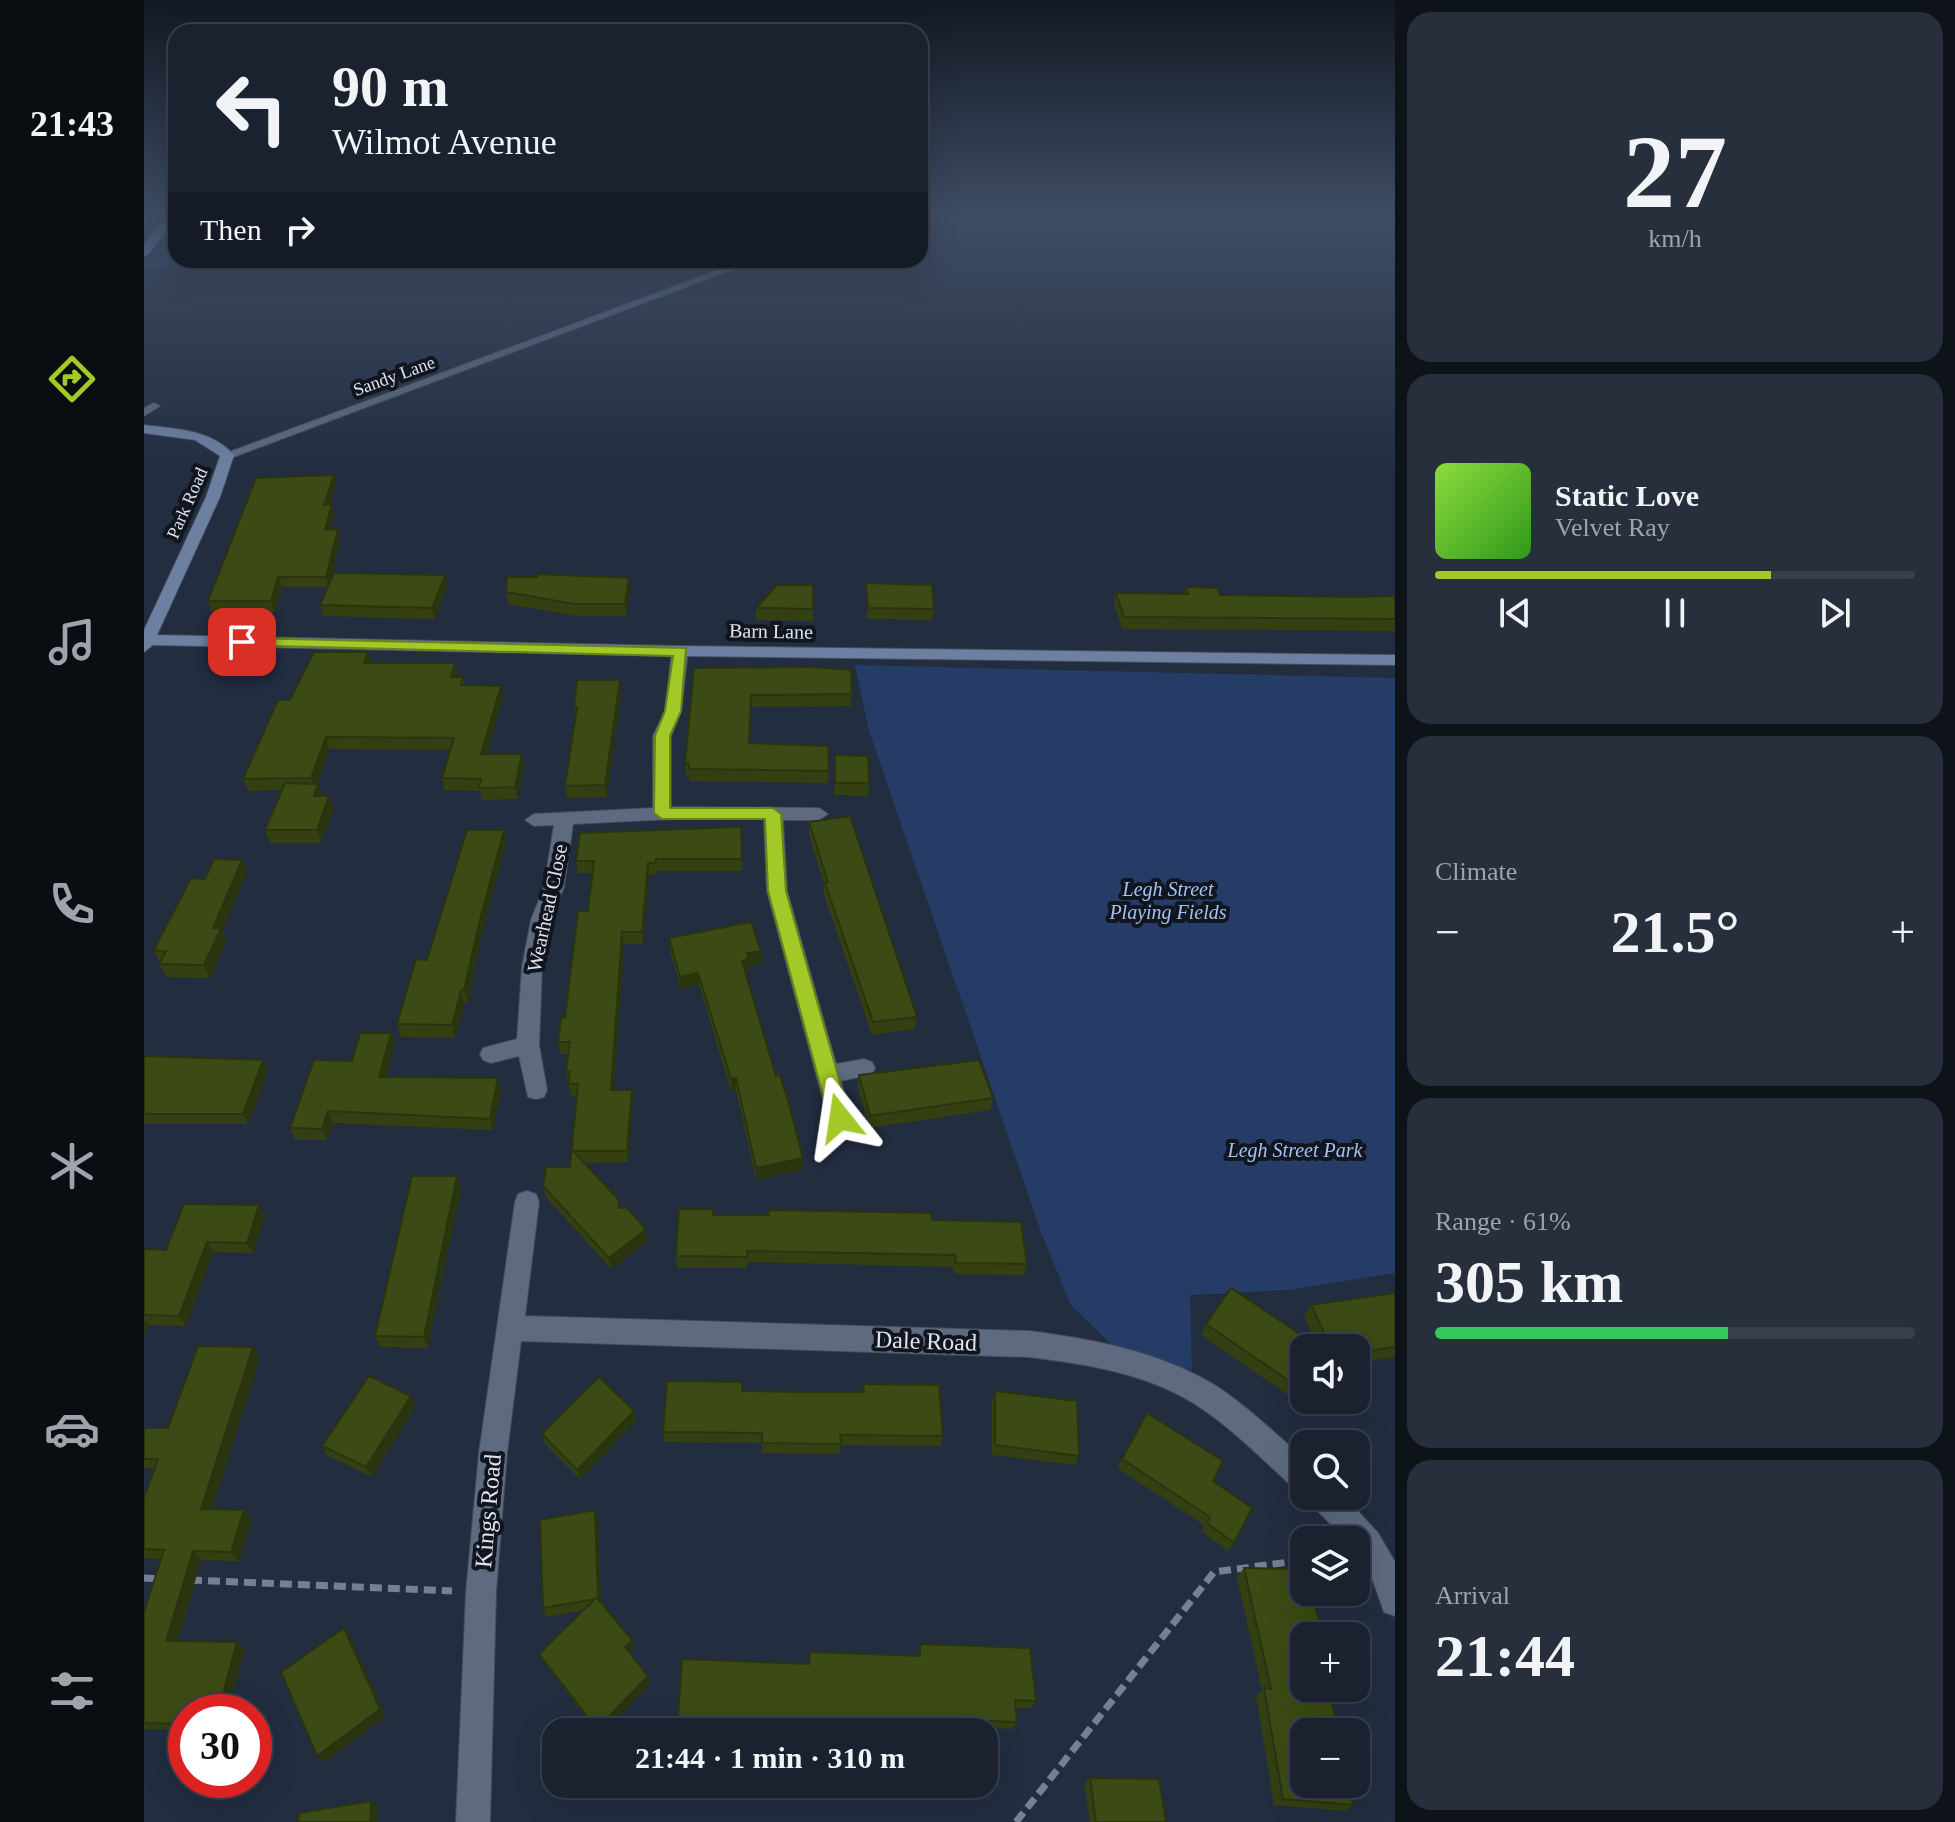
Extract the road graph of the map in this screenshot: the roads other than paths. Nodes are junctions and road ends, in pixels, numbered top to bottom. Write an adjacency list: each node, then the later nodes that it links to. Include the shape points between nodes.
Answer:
1 (645, 300): 3 (lane, Sandy Lane)
2 (144, 429): 3 (street, Park Road, via 203,438)
3 (227, 455): 4 (street, Park Road)
4 (146, 644): 5 (street, Barn Lane)
5 (680, 651): 6 (street, Barn Lane); 7 (street, via 673,711 662,736)
6 (1395, 660)
7 (662, 813): 8 (street); 10 (street)
8 (773, 814): 9 (street); 15 (street, via 777,891)
9 (819, 814)
10 (564, 819): 11 (street); 12 (street, Wearhead Close, via 554,887 532,967)
11 (534, 820)
12 (528, 1045): 13 (street); 16 (street, Wearhead Close)
13 (491, 1054)
14 (864, 1068): 15 (street)
15 (828, 1074): 17 (street)
16 (536, 1090)
17 (840, 1118)
18 (527, 1202): 19 (street, Kings Road)
19 (508, 1328): 20 (street, Dale Road, via 1072,1349 1152,1370 1196,1390); 24 (street, Kings Road, via 481,1592)
20 (1290, 1466)
21 (1339, 1510): 22 (street)
22 (1385, 1554): 23 (street)
23 (1395, 1601)
24 (473, 1822)

